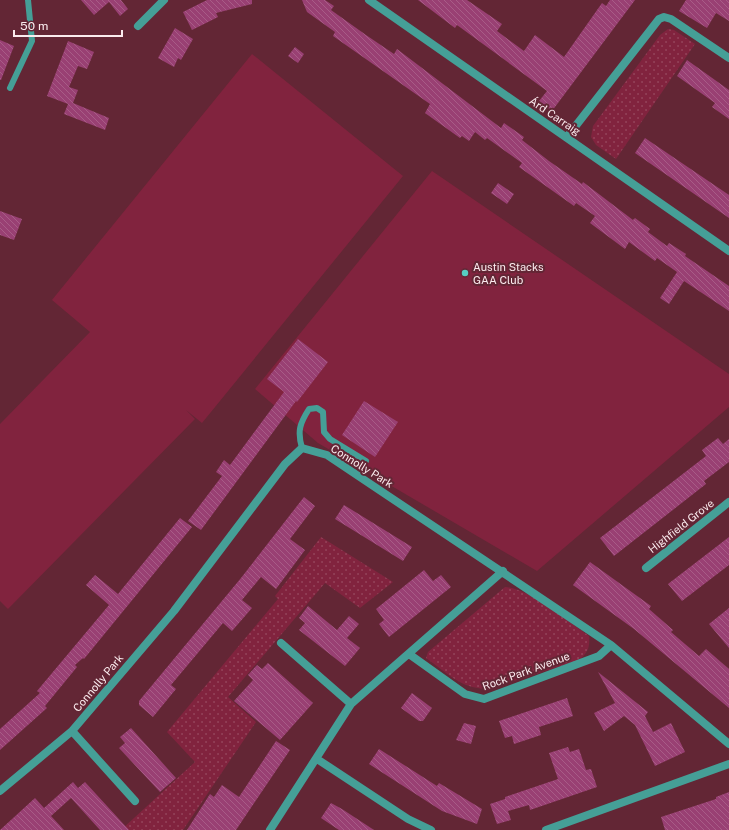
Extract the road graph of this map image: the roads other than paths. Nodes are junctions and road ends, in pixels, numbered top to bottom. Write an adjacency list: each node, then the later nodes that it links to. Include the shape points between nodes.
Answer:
1 (28, 0): 6 (lane, via 32,41)
2 (164, 0): 4 (street)
3 (369, 0): 7 (street, Árd Carraig)
4 (138, 26)
5 (729, 58): 7 (street, via 664,16 659,19)
6 (10, 88)
7 (567, 137): 8 (street, Árd Carraig)
8 (729, 251)
9 (302, 448): 10 (lane, via 299,436 302,419 310,409 317,408 323,412 324,432 330,439); 13 (street, Connolly Park, via 327,455); 18 (street, Connolly Park, via 284,464 174,611)
10 (366, 461)
11 (729, 502): 12 (street, Highfield Grove)
12 (646, 568)
13 (503, 571): 15 (street); 16 (street)
14 (281, 643): 17 (street)
15 (611, 645): 16 (street, Rock Park Avenue, via 599,656 484,699 465,694); 19 (street)
16 (409, 654): 17 (street)
17 (352, 704): 20 (street)
18 (72, 731): 22 (street, Connolly Park); 23 (street)
19 (729, 744)
20 (317, 759): 24 (street); 25 (street, via 408,819)
21 (729, 764): 26 (street)
22 (0, 792)
23 (135, 801)
24 (270, 830)
25 (431, 830)
26 (546, 830)

